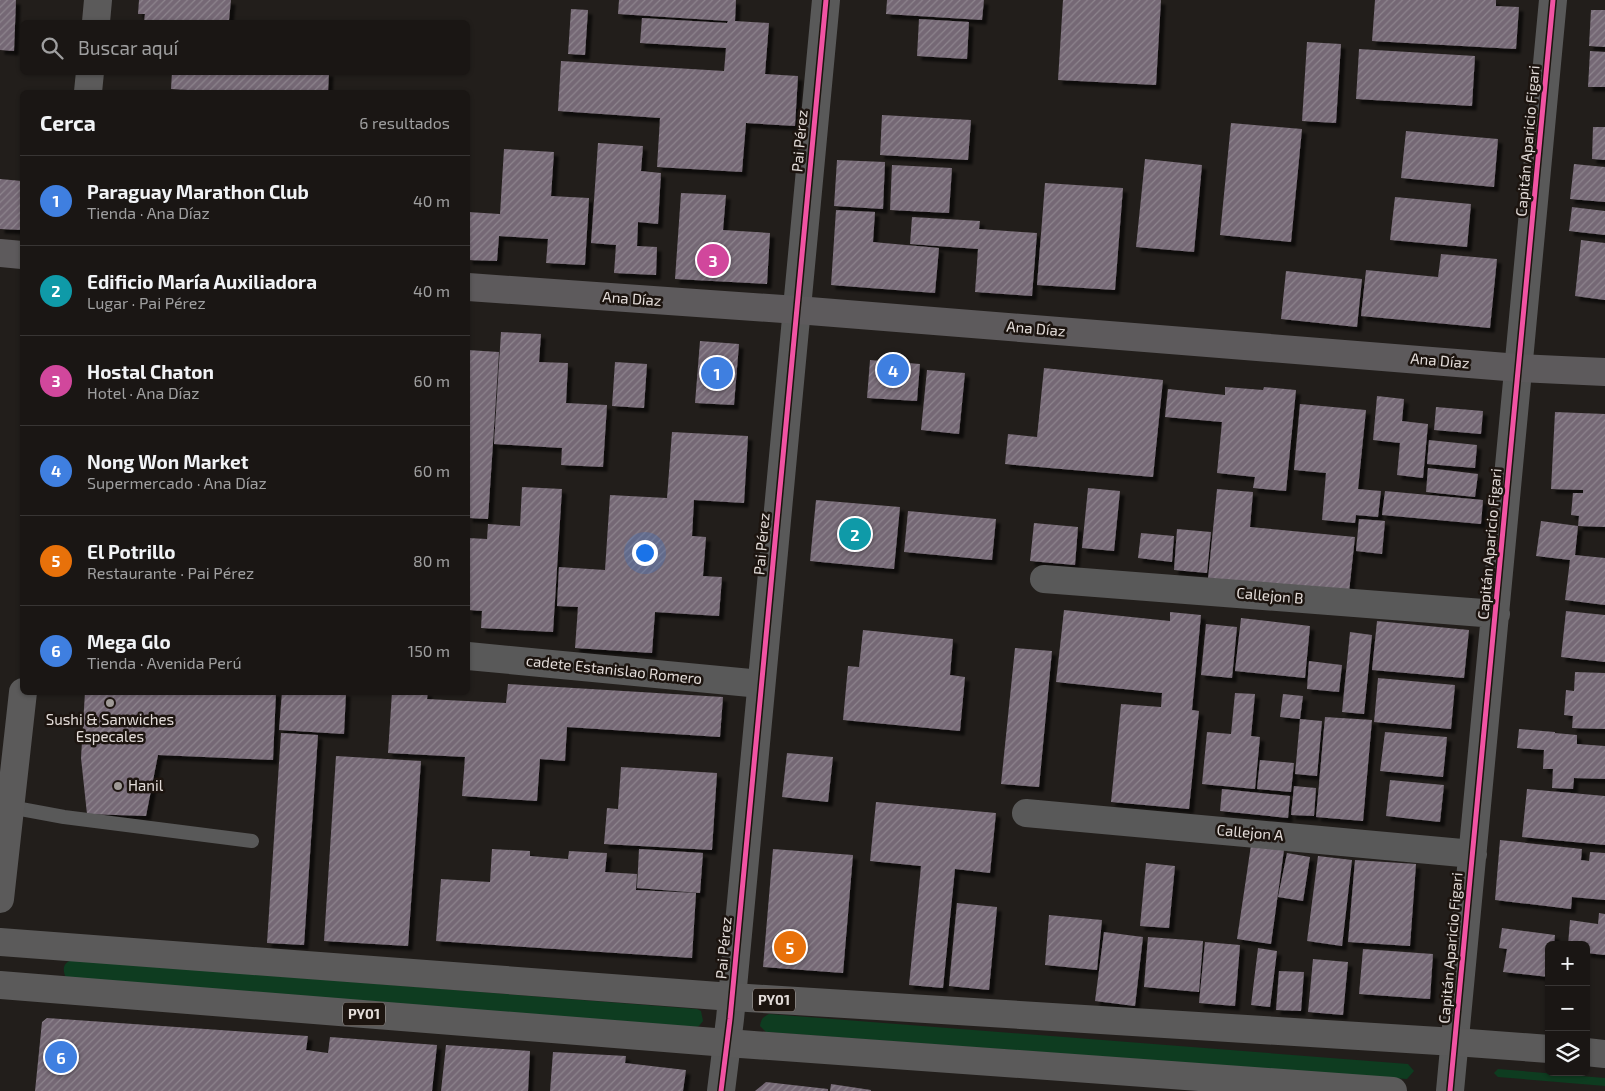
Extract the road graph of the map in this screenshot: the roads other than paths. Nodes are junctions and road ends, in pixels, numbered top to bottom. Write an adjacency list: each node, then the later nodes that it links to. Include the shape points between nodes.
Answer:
1 (98, 0): 4 (main road)
2 (826, 0): 10 (street, Pai Pérez)
3 (1553, 0): 11 (street, Capitán Aparicio Figari)
4 (96, 20)
5 (90, 75): 6 (main road)
6 (88, 90)
7 (0, 253): 8 (main road)
8 (20, 255)
9 (470, 287): 10 (main road, Ana Díaz)
10 (797, 310): 11 (main road, Ana Díaz); 16 (street, Pai Pérez)
11 (1519, 368): 12 (main road, Ana Díaz); 14 (street, Capitán Aparicio Figari)
12 (1605, 372)
13 (1044, 579): 14 (street, Callejon B)
14 (1496, 614): 21 (street, Capitán Aparicio Figari)
15 (470, 656): 16 (street, cadete Estanislao Romero)
16 (761, 684): 25 (street, Pai Pérez)
17 (22, 695): 18 (main road)
18 (10, 807): 20 (lane); 22 (main road)
19 (1026, 813): 21 (street, Callejon A)
20 (252, 841)
21 (1473, 854): 26 (street, Capitán Aparicio Figari)
22 (0, 899)
23 (0, 942): 25 (main road, PY01)
24 (0, 985): 27 (main road, PY01)
25 (732, 997): 26 (main road, PY01); 27 (street, Pai Pérez)
26 (1455, 1042): 28 (main road, PY01); 33 (street, Capitán Aparicio Figari)
27 (727, 1043): 31 (street, Pai Pérez); 32 (main road, PY01)
28 (1545, 1049)
29 (1590, 1052): 30 (main road)
30 (1605, 1054)
31 (721, 1091)
32 (1393, 1091)
33 (1450, 1091)

